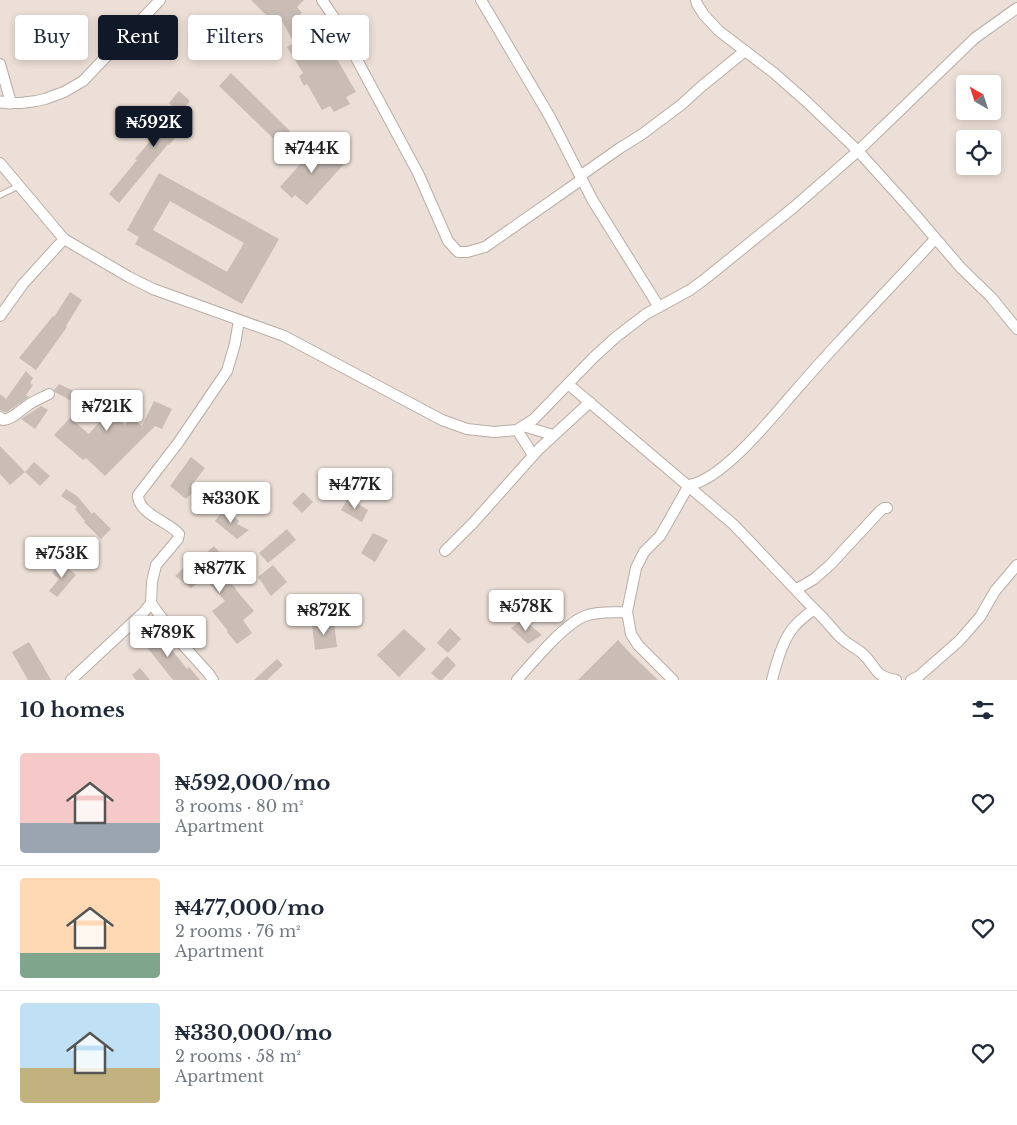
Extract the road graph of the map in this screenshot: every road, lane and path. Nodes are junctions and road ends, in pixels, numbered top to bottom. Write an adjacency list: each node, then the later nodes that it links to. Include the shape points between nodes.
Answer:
1 (160, 0): 8 (street, via 83,81 45,99)
2 (322, 0): 11 (street, via 418,173 448,241 458,252 485,247)
3 (481, 0): 11 (street, via 550,117)
4 (696, 0): 6 (street, via 704,15)
5 (1016, 12): 9 (street, via 975,38)
6 (745, 51): 9 (street, via 808,103); 11 (street, via 682,105)
7 (0, 64): 8 (street)
8 (5, 102)
9 (858, 151): 15 (street); 16 (street, via 705,279)
10 (0, 163): 12 (street)
11 (581, 178): 16 (street)
12 (19, 186): 13 (lane); 14 (street)
13 (0, 195)
14 (64, 239): 17 (street, via 23,284); 18 (street, via 153,289)
15 (935, 239): 19 (street); 27 (street, via 750,441 723,467)
16 (659, 307): 20 (street, via 616,336)
17 (0, 316)
18 (239, 320): 24 (street, via 284,336 442,420 467,429 494,432); 32 (street, via 227,371 138,495 144,510 179,534 156,565)
19 (1017, 329)
20 (568, 384): 22 (street); 24 (street, via 534,419)
21 (48, 394): 23 (street, via 14,416)
22 (590, 402): 25 (street); 27 (street)
23 (0, 418)
24 (520, 428): 25 (street); 26 (street)
25 (553, 435): 26 (street)
26 (533, 455): 29 (street)
27 (689, 486): 31 (street, via 734,525); 34 (street, via 660,536 644,552 636,568)
28 (887, 508): 31 (street, via 880,511 830,565)
29 (446, 551)
30 (1017, 565): 42 (street, via 959,641)
31 (797, 589): 33 (street)
32 (151, 603): 36 (street); 37 (street)
33 (814, 609): 35 (street, via 838,635 867,658); 40 (street, via 789,633)
34 (627, 612): 38 (street, via 584,616 561,634); 39 (street, via 638,645)
35 (876, 677): 41 (street)
36 (72, 680)
37 (213, 680)
38 (517, 680)
39 (673, 680)
40 (772, 680)
41 (896, 680)
42 (911, 680)

